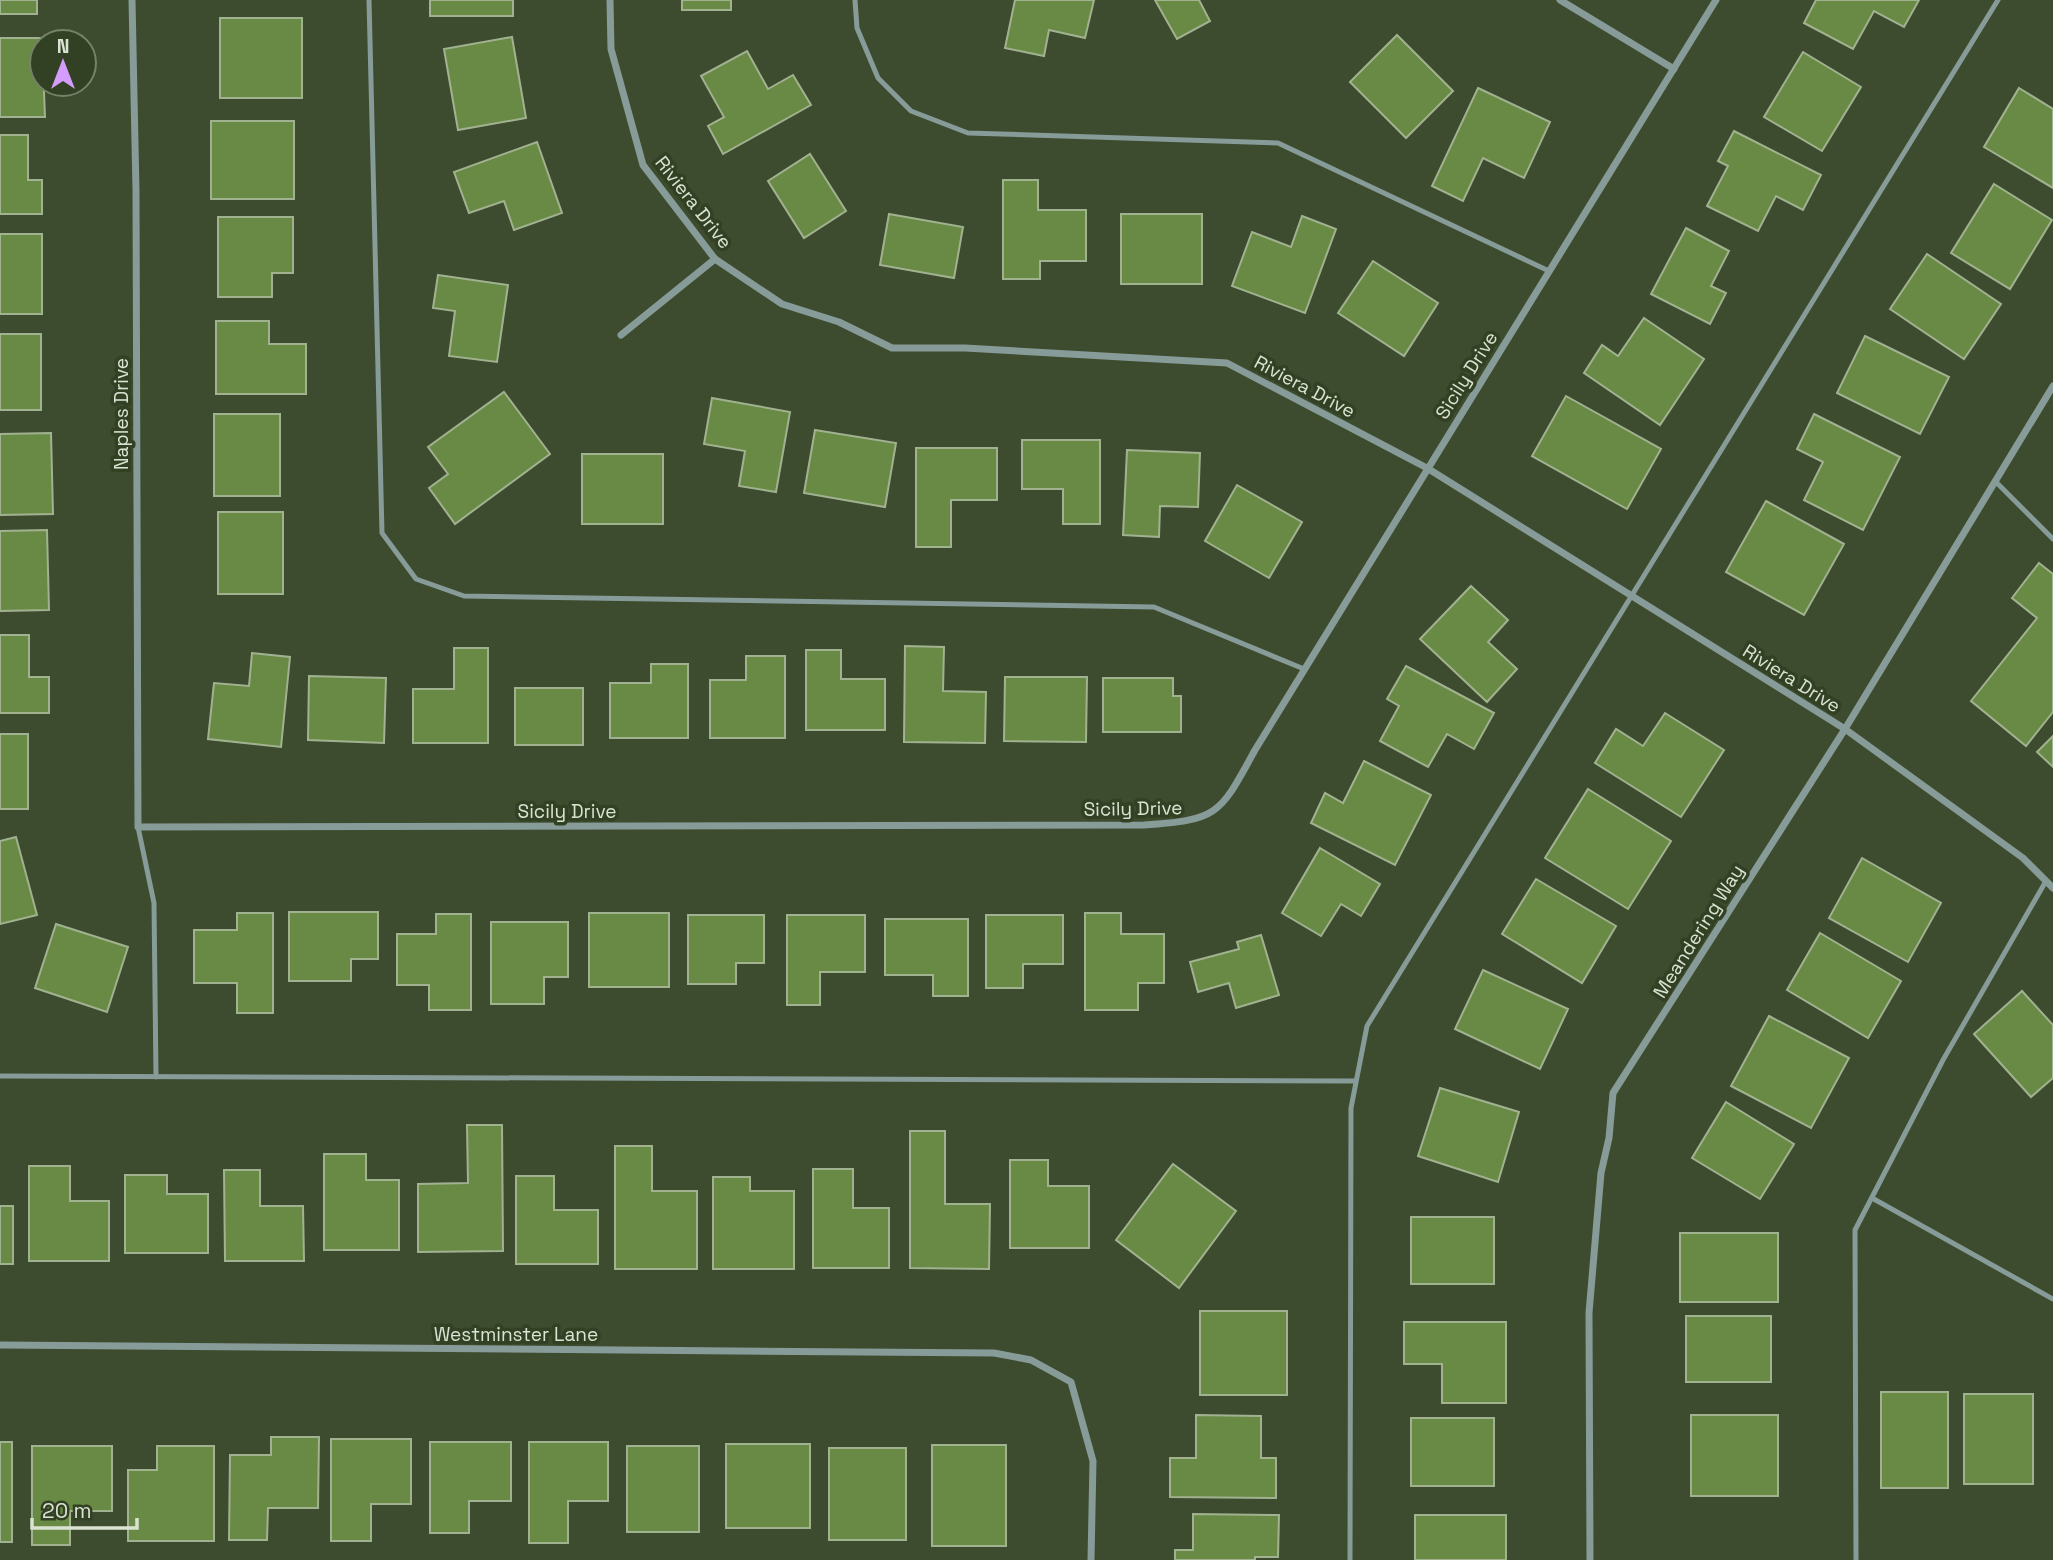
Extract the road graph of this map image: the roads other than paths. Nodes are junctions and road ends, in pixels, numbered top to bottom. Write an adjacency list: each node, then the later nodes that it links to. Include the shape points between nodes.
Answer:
1 (132, 0): 19 (street, Naples Drive)
2 (369, 0): 17 (lane, via 382,533 415,579 464,596 1154,607)
3 (610, 0): 9 (street, Riviera Drive, via 611,49 643,166)
4 (855, 0): 10 (lane, via 858,28 878,78 911,111 968,133 1278,143)
5 (1560, 0): 8 (street)
6 (1716, 0): 8 (street, Sicily Drive)
7 (1998, 0): 16 (lane)
8 (1674, 69): 10 (street, Sicily Drive)
9 (715, 259): 11 (street); 13 (street, Riviera Drive, via 782,304 839,322 892,348 1227,363)
10 (1549, 271): 13 (street, Sicily Drive)
11 (621, 335)
12 (2053, 386): 14 (street, Meandering Way)
13 (1427, 468): 16 (street, Riviera Drive); 17 (street, Sicily Drive)
14 (1995, 481): 15 (lane); 18 (street, Meandering Way)
15 (2053, 539)
16 (1631, 596): 18 (street, Riviera Drive); 24 (lane, via 1367,1026)
17 (1304, 669): 19 (street, Sicily Drive, via 1226,802 1193,822)
18 (1845, 729): 20 (street, Riviera Drive, via 2023,858); 30 (street, Meandering Way, via 1613,1093 1589,1313)
19 (138, 827): 23 (lane, via 154,903)
20 (2046, 881): 21 (street, Riviera Drive); 25 (lane, via 1943,1060)
21 (2053, 888)
22 (0, 1076): 23 (lane)
23 (156, 1077): 24 (lane)
24 (1355, 1081): 29 (lane, via 1350,1108)
25 (1872, 1198): 26 (lane); 31 (lane, via 1855,1230)
26 (2053, 1298)
27 (0, 1345): 28 (street, Westminster Lane, via 994,1353 1031,1360 1070,1382 1093,1461)
28 (1091, 1560)
29 (1350, 1560)
30 (1590, 1560)
31 (1856, 1560)

